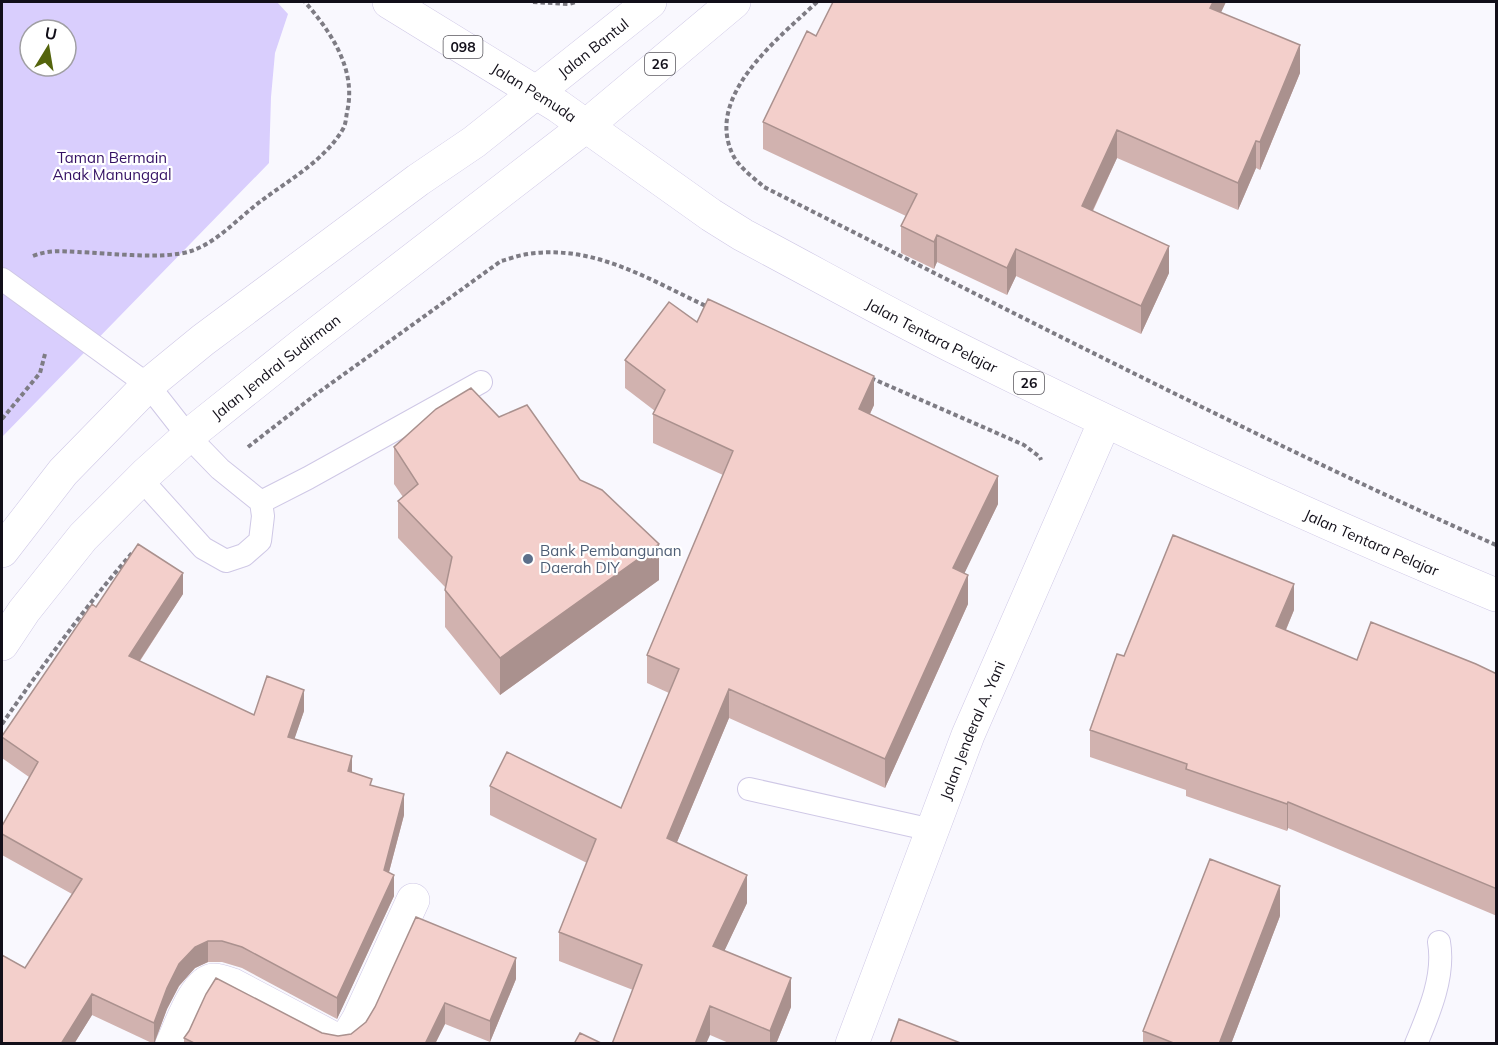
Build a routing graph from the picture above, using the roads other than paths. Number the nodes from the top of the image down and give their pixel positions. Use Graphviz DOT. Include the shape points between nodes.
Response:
graph roads {
  1 [pos="389,2"];
  2 [pos="650,2"];
  3 [pos="734,2"];
  4 [pos="536,92"];
  5 [pos="586,126"];
  6 [pos="8,284"];
  7 [pos="481,382"];
  8 [pos="148,386"];
  9 [pos="1105,421"];
  10 [pos="188,436"];
  11 [pos="141,479"];
  12 [pos="261,502"];
  13 [pos="2,550"];
  14 [pos="1497,595"];
  15 [pos="2,644"];
  16 [pos="749,789"];
  17 [pos="932,830"];
  18 [pos="413,900"];
  19 [pos="1439,942"];
  20 [pos="172,1044"];
  21 [pos="852,1044"];
  22 [pos="1416,1044"];
  1 -- 4 [label="main road, Jalan Pemuda / 098"];
  2 -- 4 [label="main road, Jalan Bantul"];
  3 -- 5 [label="main road, 26"];
  4 -- 5 [label="main road, Jalan Pemuda / 26"];
  4 -- 8 [label="main road" via="474,142 203,340"];
  5 -- 9 [label="main road, Jalan Tentara Pelajar / 26" via="743,235 950,345"];
  5 -- 10 [label="main road, Jalan Jendral Sudirman"];
  6 -- 8 [label="lane"];
  7 -- 12 [label="lane"];
  8 -- 10 [label="lane"];
  8 -- 13 [label="main road" via="63,472"];
  9 -- 14 [label="main road, Jalan Tentara Pelajar / 26" via="1331,525"];
  9 -- 17 [label="main road, Jalan Jenderal A. Yani" via="968,735"];
  10 -- 11 [label="main road, Jalan Jendral Sudirman"];
  10 -- 12 [label="lane" via="220,469"];
  11 -- 12 [label="lane" via="203,548 226,561 244,555 260,541"];
  11 -- 15 [label="main road, Jalan Jendral Sudirman" via="83,537"];
  16 -- 17 [label="lane"];
  17 -- 21 [label="main road, Jalan Jenderal A. Yani"];
  18 -- 20 [label="main road" via="358,1020 341,1039 216,980 198,989"];
  19 -- 22 [label="lane" via="1441,956 1432,1006"];
}
